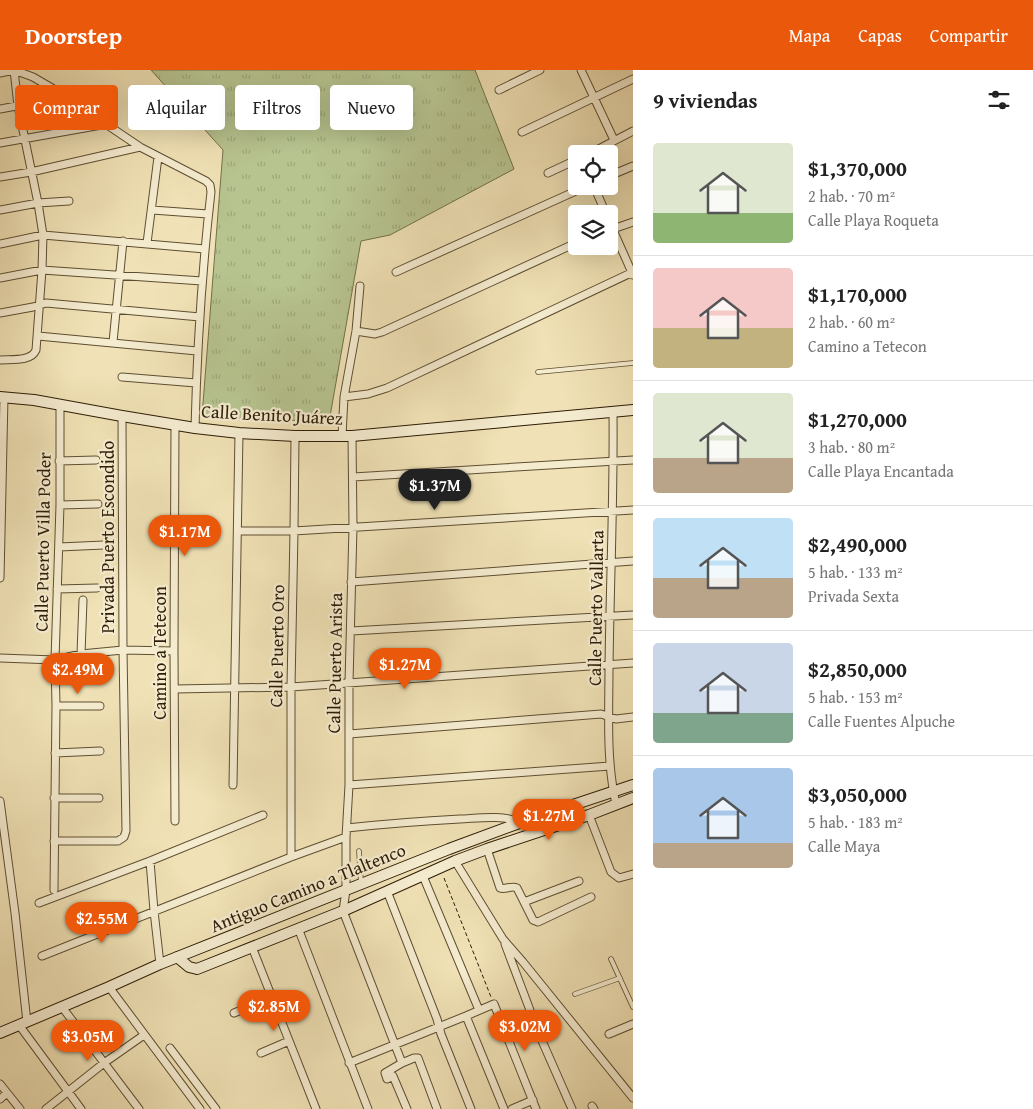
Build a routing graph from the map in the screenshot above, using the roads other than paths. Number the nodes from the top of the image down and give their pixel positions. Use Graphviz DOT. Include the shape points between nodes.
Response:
graph roads {
  1 [pos="14,70"];
  2 [pos="540,70"];
  3 [pos="581,70"];
  4 [pos="0,73"];
  5 [pos="633,80"];
  6 [pos="16,85"];
  7 [pos="47,85"];
  8 [pos="499,90"];
  9 [pos="594,98"];
  10 [pos="15,106"];
  11 [pos="0,109"];
  12 [pos="22,130"];
  13 [pos="72,130"];
  14 [pos="116,130"];
  15 [pos="633,131"];
  16 [pos="522,132"];
  17 [pos="24,138"];
  18 [pos="614,140"];
  19 [pos="0,143"];
  20 [pos="605,145"];
  21 [pos="140,148"];
  22 [pos="158,157"];
  23 [pos="568,164"];
  24 [pos="633,166"];
  25 [pos="31,172"];
  26 [pos="618,172"];
  27 [pos="548,173"];
  28 [pos="0,177"];
  29 [pos="568,195"];
  30 [pos="69,201"];
  31 [pos="38,203"];
  32 [pos="0,210"];
  33 [pos="152,210"];
  34 [pos="208,214"];
  35 [pos="633,222"];
  36 [pos="618,227"];
  37 [pos="43,235"];
  38 [pos="123,241"];
  39 [pos="147,243"];
  40 [pos="0,244"];
  41 [pos="618,244"];
  42 [pos="568,247"];
  43 [pos="205,249"];
  44 [pos="42,270"];
  45 [pos="396,272"];
  46 [pos="633,273"];
  47 [pos="119,275"];
  48 [pos="0,278"];
  49 [pos="202,281"];
  50 [pos="360,286"];
  51 [pos="39,305"];
  52 [pos="116,308"];
  53 [pos="0,313"];
  54 [pos="200,317"];
  55 [pos="356,332"];
  56 [pos="38,336"];
  57 [pos="113,342"];
  58 [pos="197,351"];
  59 [pos="0,360"];
  60 [pos="633,363"];
  61 [pos="538,372"];
  62 [pos="122,377"];
  63 [pos="196,383"];
  64 [pos="344,396"];
  65 [pos="2,397"];
  66 [pos="60,404"];
  67 [pos="633,410"];
  68 [pos="612,411"];
  69 [pos="122,416"];
  70 [pos="175,424"];
  71 [pos="195,428"];
  72 [pos="238,433"];
  73 [pos="295,436"];
  74 [pos="347,436"];
  75 [pos="96,460"];
  76 [pos="633,460"];
  77 [pos="59,461"];
  78 [pos="614,461"];
  79 [pos="353,478"];
  80 [pos="60,504"];
  81 [pos="98,504"];
  82 [pos="633,510"];
  83 [pos="612,512"];
  84 [pos="352,527"];
  85 [pos="238,531"];
  86 [pos="294,531"];
  87 [pos="104,545"];
  88 [pos="58,546"];
  89 [pos="633,561"];
  90 [pos="611,563"];
  91 [pos="0,578"];
  92 [pos="351,582"];
  93 [pos="97,588"];
  94 [pos="57,589"];
  95 [pos="83,600"];
  96 [pos="633,615"];
  97 [pos="610,616"];
  98 [pos="351,632"];
  99 [pos="123,650"];
  100 [pos="174,652"];
  101 [pos="81,654"];
  102 [pos="0,658"];
  103 [pos="55,660"];
  104 [pos="633,663"];
  105 [pos="609,664"];
  106 [pos="349,683"];
  107 [pos="291,687"];
  108 [pos="235,688"];
  109 [pos="175,689"];
  110 [pos="56,706"];
  111 [pos="100,706"];
  112 [pos="609,716"];
  113 [pos="633,717"];
  114 [pos="349,734"];
  115 [pos="100,751"];
  116 [pos="56,753"];
  117 [pos="610,766"];
  118 [pos="234,785"];
  119 [pos="348,785"];
  120 [pos="633,786"];
  121 [pos="613,792"];
  122 [pos="54,798"];
  123 [pos="99,798"];
  124 [pos="633,798"];
  125 [pos="0,801"];
  126 [pos="616,804"];
  127 [pos="263,815"];
  128 [pos="589,815"];
  129 [pos="175,821"];
  130 [pos="522,822"];
  131 [pos="347,828"];
  132 [pos="346,837"];
  133 [pos="54,842"];
  134 [pos="486,849"];
  135 [pos="359,851"];
  136 [pos="290,857"];
  137 [pos="150,861"];
  138 [pos="455,861"];
  139 [pos="633,874"];
  140 [pos="423,876"];
  141 [pos="579,881"];
  142 [pos="362,885"];
  143 [pos="54,890"];
  144 [pos="346,890"];
  145 [pos="387,891"];
  146 [pos="591,897"];
  147 [pos="524,902"];
  148 [pos="39,903"];
  149 [pos="154,911"];
  150 [pos="343,911"];
  151 [pos="298,928"];
  152 [pos="503,939"];
  153 [pos="252,947"];
  154 [pos="42,956"];
  155 [pos="176,958"];
  156 [pos="611,959"];
  157 [pos="160,964"];
  158 [pos="620,978"];
  159 [pos="109,987"];
  160 [pos="575,994"];
  161 [pos="271,998"];
  162 [pos="62,1007"];
  163 [pos="633,1007"];
  164 [pos="479,1010"];
  165 [pos="234,1013"];
  166 [pos="466,1016"];
  167 [pos="23,1024"];
  168 [pos="633,1024"];
  169 [pos="439,1026"];
  170 [pos="0,1033"];
  171 [pos="609,1034"];
  172 [pos="144,1035"];
  173 [pos="289,1041"];
  174 [pos="394,1044"];
  175 [pos="170,1048"];
  176 [pos="261,1053"];
  177 [pos="402,1062"];
  178 [pos="104,1063"];
  179 [pos="349,1063"];
  180 [pos="0,1084"];
  181 [pos="68,1092"];
  182 [pos="7,1093"];
  183 [pos="0,1098"];
  184 [pos="633,1098"];
  185 [pos="533,1100"];
  186 [pos="20,1109"];
  187 [pos="46,1109"];
  188 [pos="81,1109"];
  189 [pos="140,1109"];
  190 [pos="200,1109"];
  191 [pos="216,1109"];
  192 [pos="316,1109"];
  193 [pos="368,1109"];
  194 [pos="407,1109"];
  195 [pos="437,1109"];
  196 [pos="471,1109"];
  197 [pos="504,1109"];
  198 [pos="512,1109"];
  199 [pos="536,1109"];
  200 [pos="572,1109"];
  1 -- 4 [label="street"];
  1 -- 6 [label="street"];
  1 -- 7 [label="street"];
  2 -- 8 [label="street"];
  3 -- 9 [label="street"];
  5 -- 9 [label="street"];
  9 -- 16 [label="street"];
  9 -- 18 [label="street"];
  10 -- 11 [label="street"];
  12 -- 17 [label="street"];
  13 -- 17 [label="street"];
  14 -- 21 [label="street"];
  15 -- 18 [label="street"];
  17 -- 19 [label="street"];
  17 -- 25 [label="street"];
  18 -- 20 [label="street"];
  21 -- 22 [label="street"];
  21 -- 25 [label="street"];
  22 -- 33 [label="street"];
  22 -- 34 [label="street" via="210,185"];
  23 -- 27 [label="street"];
  24 -- 26 [label="street"];
  25 -- 28 [label="street"];
  25 -- 31 [label="street"];
  29 -- 45 [label="street"];
  30 -- 31 [label="street"];
  31 -- 32 [label="street"];
  31 -- 37 [label="street"];
  33 -- 34 [label="street"];
  33 -- 39 [label="street"];
  34 -- 43 [label="street"];
  35 -- 36 [label="street"];
  37 -- 38 [label="street"];
  37 -- 40 [label="street"];
  37 -- 44 [label="street"];
  38 -- 39 [label="street"];
  38 -- 47 [label="street"];
  39 -- 43 [label="street"];
  41 -- 46 [label="street"];
  42 -- 55 [label="street" via="382,332"];
  43 -- 49 [label="street"];
  44 -- 47 [label="street"];
  44 -- 48 [label="street"];
  44 -- 51 [label="street"];
  46 -- 64 [label="street" via="387,388"];
  47 -- 49 [label="street"];
  47 -- 52 [label="street"];
  49 -- 54 [label="street"];
  50 -- 55 [label="street, Calle Puerto Arista"];
  51 -- 52 [label="street" via="46,302"];
  51 -- 53 [label="street"];
  51 -- 56 [label="street"];
  52 -- 54 [label="street"];
  52 -- 57 [label="street"];
  54 -- 58 [label="street"];
  55 -- 64 [label="street, Calle Puerto Arista"];
  56 -- 57 [label="street"];
  56 -- 59 [label="street" via="34,356"];
  57 -- 58 [label="street"];
  58 -- 63 [label="street"];
  60 -- 61 [label="lane"];
  62 -- 63 [label="street"];
  63 -- 71 [label="street"];
  64 -- 74 [label="street, Calle Puerto Arista"];
  65 -- 66 [label="street, Calle Benito Juárez"];
  65 -- 91 [label="street"];
  66 -- 69 [label="street, Calle Benito Juárez"];
  66 -- 77 [label="street, Calle Puerto Villa Poder"];
  67 -- 68 [label="street, Calle Benito Juárez"];
  68 -- 74 [label="street, Calle Benito Juárez"];
  68 -- 78 [label="street, Calle Puerto Vallarta"];
  69 -- 70 [label="street, Calle Benito Juárez"];
  69 -- 99 [label="street, Privada Puerto Escondido"];
  70 -- 71 [label="street, Calle Benito Juárez"];
  70 -- 100 [label="street, Camino a Tetecon"];
  71 -- 72 [label="street, Calle Benito Juárez"];
  72 -- 73 [label="street, Calle Benito Juárez"];
  72 -- 85 [label="street"];
  73 -- 74 [label="street, Calle Benito Juárez"];
  73 -- 86 [label="street, Calle Puerto Oro"];
  74 -- 79 [label="street, Calle Puerto Arista"];
  75 -- 77 [label="street"];
  76 -- 78 [label="street"];
  77 -- 80 [label="street, Calle Puerto Villa Poder"];
  78 -- 79 [label="street"];
  78 -- 83 [label="street, Calle Puerto Vallarta"];
  79 -- 84 [label="street, Calle Puerto Arista"];
  80 -- 81 [label="street"];
  80 -- 88 [label="street, Calle Puerto Villa Poder"];
  82 -- 83 [label="street"];
  83 -- 84 [label="street"];
  83 -- 90 [label="street, Calle Puerto Vallarta"];
  84 -- 86 [label="street"];
  84 -- 92 [label="street, Calle Puerto Arista"];
  85 -- 86 [label="street"];
  85 -- 108 [label="street"];
  86 -- 107 [label="street, Calle Puerto Oro"];
  87 -- 88 [label="street"];
  88 -- 94 [label="street, Calle Puerto Villa Poder"];
  89 -- 90 [label="street"];
  90 -- 92 [label="street"];
  90 -- 97 [label="street, Calle Puerto Vallarta"];
  92 -- 98 [label="street, Calle Puerto Arista"];
  93 -- 94 [label="street"];
  94 -- 103 [label="street, Calle Puerto Villa Poder"];
  95 -- 101 [label="street"];
  96 -- 97 [label="street"];
  97 -- 98 [label="street"];
  97 -- 105 [label="street, Calle Puerto Vallarta"];
  98 -- 106 [label="street, Calle Puerto Arista"];
  99 -- 100 [label="street"];
  99 -- 101 [label="street"];
  99 -- 133 [label="street, Privada Puerto Escondido" via="124,837 118,841"];
  100 -- 109 [label="street, Camino a Tetecon"];
  101 -- 103 [label="street"];
  102 -- 103 [label="street"];
  103 -- 110 [label="street, Calle Puerto Villa Poder"];
  104 -- 105 [label="street"];
  105 -- 106 [label="street"];
  105 -- 112 [label="street, Calle Puerto Vallarta"];
  106 -- 107 [label="street"];
  106 -- 114 [label="street, Calle Puerto Arista"];
  107 -- 108 [label="street"];
  107 -- 136 [label="street, Calle Puerto Oro"];
  108 -- 109 [label="street"];
  108 -- 118 [label="street"];
  109 -- 129 [label="street, Camino a Tetecon"];
  110 -- 111 [label="street"];
  110 -- 116 [label="street, Calle Puerto Villa Poder"];
  112 -- 113 [label="street" via="616,719"];
  112 -- 114 [label="street" via="601,714"];
  112 -- 117 [label="street, Calle Puerto Vallarta"];
  114 -- 119 [label="street, Calle Puerto Arista"];
  115 -- 116 [label="street"];
  116 -- 122 [label="street, Calle Puerto Villa Poder"];
  117 -- 119 [label="street"];
  117 -- 121 [label="street, Calle Puerto Vallarta"];
  119 -- 131 [label="street, Calle Puerto Arista"];
  120 -- 121 [label="street, Antiguo Camino a Tlaltenco"];
  121 -- 126 [label="street, Calle Puerto Vallarta"];
  121 -- 130 [label="street, Antiguo Camino a Tlaltenco"];
  122 -- 123 [label="street"];
  122 -- 133 [label="street, Calle Puerto Villa Poder"];
  124 -- 126 [label="street"];
  125 -- 167 [label="street" via="15,913"];
  126 -- 128 [label="street"];
  127 -- 137 [label="street"];
  128 -- 134 [label="street"];
  128 -- 139 [label="street" via="611,872 619,878"];
  130 -- 131 [label="street" via="500,817"];
  130 -- 142 [label="street, Antiguo Camino a Tlaltenco"];
  131 -- 132 [label="street, Calle Puerto Arista"];
  132 -- 136 [label="street"];
  132 -- 144 [label="street, Calle Puerto Arista"];
  133 -- 143 [label="street, Calle Puerto Villa Poder"];
  134 -- 138 [label="street"];
  134 -- 147 [label="street" via="500,888 517,888"];
  135 -- 142 [label="lane"];
  136 -- 149 [label="street"];
  137 -- 148 [label="street"];
  137 -- 149 [label="street"];
  138 -- 140 [label="street"];
  138 -- 152 [label="street"];
  140 -- 145 [label="street"];
  140 -- 164 [label="street"];
  141 -- 147 [label="street"];
  142 -- 144 [label="street, Antiguo Camino a Tlaltenco"];
  144 -- 150 [label="street, Calle Puerto Arista"];
  144 -- 155 [label="street, Antiguo Camino a Tlaltenco"];
  145 -- 150 [label="street"];
  145 -- 169 [label="street"];
  146 -- 147 [label="street" via="538,922 533,920"];
  149 -- 154 [label="street"];
  149 -- 157 [label="street"];
  150 -- 151 [label="street"];
  150 -- 174 [label="street"];
  151 -- 153 [label="street"];
  151 -- 179 [label="street"];
  152 -- 184 [label="street"];
  152 -- 200 [label="street"];
  153 -- 155 [label="street" via="197,968 189,967"];
  153 -- 161 [label="street"];
  155 -- 157 [label="street, Antiguo Camino a Tlaltenco"];
  156 -- 158 [label="lane"];
  157 -- 159 [label="street, Antiguo Camino a Tlaltenco"];
  158 -- 160 [label="lane"];
  158 -- 163 [label="lane"];
  159 -- 162 [label="street, Antiguo Camino a Tlaltenco"];
  159 -- 172 [label="street"];
  161 -- 165 [label="street"];
  161 -- 173 [label="street"];
  162 -- 167 [label="street, Antiguo Camino a Tlaltenco"];
  162 -- 178 [label="street"];
  164 -- 166 [label="street"];
  164 -- 185 [label="street" via="494,1004"];
  166 -- 169 [label="street"];
  166 -- 197 [label="street"];
  167 -- 170 [label="street, Antiguo Camino a Tlaltenco"];
  167 -- 181 [label="street"];
  168 -- 171 [label="street"];
  169 -- 174 [label="street"];
  169 -- 196 [label="street"];
  172 -- 178 [label="street"];
  172 -- 190 [label="street"];
  173 -- 176 [label="street"];
  173 -- 192 [label="street"];
  174 -- 177 [label="street"];
  174 -- 179 [label="street"];
  175 -- 191 [label="street"];
  177 -- 194 [label="street" via="385,1073 387,1079 393,1076"];
  177 -- 195 [label="street" via="418,1058"];
  178 -- 181 [label="street"];
  178 -- 189 [label="street"];
  179 -- 193 [label="street"];
  180 -- 182 [label="street"];
  181 -- 187 [label="street"];
  181 -- 188 [label="street"];
  182 -- 183 [label="street"];
  182 -- 186 [label="street"];
  185 -- 198 [label="street"];
  185 -- 199 [label="street"];
}
